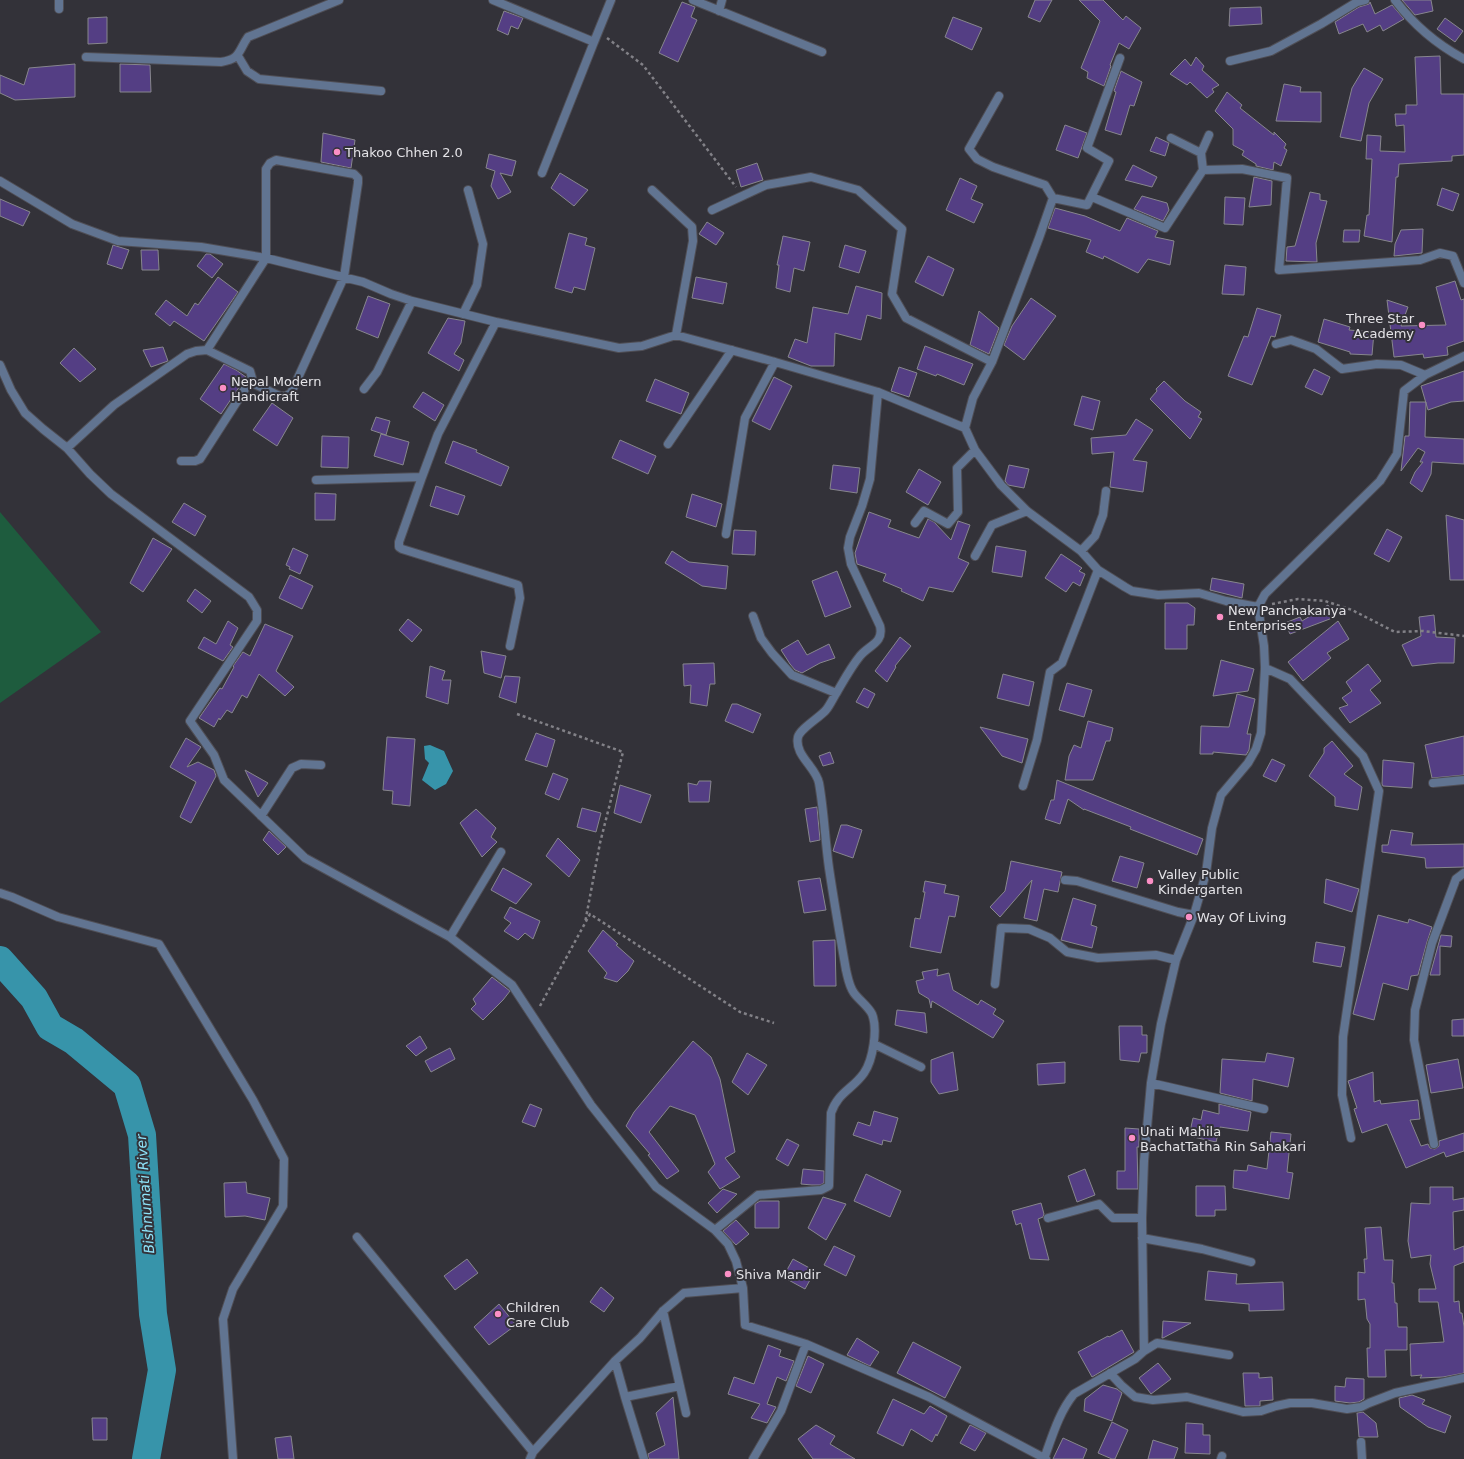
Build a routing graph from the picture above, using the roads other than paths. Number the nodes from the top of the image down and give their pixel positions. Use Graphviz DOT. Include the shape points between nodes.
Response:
graph roads {
  1 [pos="59,0"];
  2 [pos="339,0"];
  3 [pos="493,0"];
  4 [pos="611,0"];
  5 [pos="693,0"];
  6 [pos="722,0"];
  7 [pos="1365,0"];
  8 [pos="1396,0"];
  9 [pos="59,9"];
  10 [pos="719,11"];
  11 [pos="594,42"];
  12 [pos="822,52"];
  13 [pos="238,56"];
  14 [pos="86,57"];
  15 [pos="1120,58"];
  16 [pos="1464,59"];
  17 [pos="1230,61"];
  18 [pos="380,91"];
  19 [pos="999,96"];
  20 [pos="1209,135"];
  21 [pos="1171,138"];
  22 [pos="1201,153"];
  23 [pos="1203,170"];
  24 [pos="542,173"];
  25 [pos="0,181"];
  26 [pos="468,190"];
  27 [pos="652,190"];
  28 [pos="1092,197"];
  29 [pos="1052,198"];
  30 [pos="712,210"];
  31 [pos="266,258"];
  32 [pos="344,277"];
  33 [pos="1464,283"];
  34 [pos="412,301"];
  35 [pos="463,314"];
  36 [pos="496,322"];
  37 [pos="676,335"];
  38 [pos="1276,344"];
  39 [pos="207,350"];
  40 [pos="732,350"];
  41 [pos="1464,356"];
  42 [pos="775,362"];
  43 [pos="992,362"];
  44 [pos="0,365"];
  45 [pos="1425,375"];
  46 [pos="250,382"];
  47 [pos="364,389"];
  48 [pos="878,392"];
  49 [pos="964,428"];
  50 [pos="668,444"];
  51 [pos="67,448"];
  52 [pos="975,450"];
  53 [pos="181,461"];
  54 [pos="422,478"];
  55 [pos="316,480"];
  56 [pos="1106,491"];
  57 [pos="1027,510"];
  58 [pos="915,523"];
  59 [pos="726,534"];
  60 [pos="1081,551"];
  61 [pos="975,556"];
  62 [pos="1098,570"];
  63 [pos="1258,607"];
  64 [pos="753,616"];
  65 [pos="510,646"];
  66 [pos="1265,668"];
  67 [pos="836,693"];
  68 [pos="321,765"];
  69 [pos="1464,780"];
  70 [pos="1433,783"];
  71 [pos="1023,786"];
  72 [pos="261,816"];
  73 [pos="501,852"];
  74 [pos="1464,874"];
  75 [pos="1065,880"];
  76 [pos="0,893"];
  77 [pos="1194,915"];
  78 [pos="450,937"];
  79 [pos="1176,960"];
  80 [pos="995,984"];
  81 [pos="874,1044"];
  82 [pos="922,1067"];
  83 [pos="1151,1083"];
  84 [pos="1264,1109"];
  85 [pos="1351,1138"];
  86 [pos="1434,1144"];
  87 [pos="1048,1218"];
  88 [pos="1142,1218"];
  89 [pos="714,1230"];
  90 [pos="357,1236"];
  91 [pos="1142,1238"];
  92 [pos="1251,1262"];
  93 [pos="743,1288"];
  94 [pos="663,1311"];
  95 [pos="806,1344"];
  96 [pos="1144,1351"];
  97 [pos="1229,1355"];
  98 [pos="615,1361"];
  99 [pos="1110,1373"];
  100 [pos="1464,1378"];
  101 [pos="680,1386"];
  102 [pos="625,1397"];
  103 [pos="686,1413"];
  104 [pos="1361,1442"];
  105 [pos="531,1455"];
  106 [pos="233,1459"];
  107 [pos="644,1459"];
  108 [pos="753,1459"];
  109 [pos="1045,1459"];
  110 [pos="1362,1459"];
  1 -- 9 [label="street"];
  2 -- 13 [label="street" via="248,36"];
  3 -- 11 [label="street"];
  4 -- 11 [label="street"];
  5 -- 10 [label="street"];
  6 -- 10 [label="street"];
  7 -- 17 [label="street" via="1270,50"];
  8 -- 16 [label="street" via="1406,15 1450,52"];
  10 -- 12 [label="street"];
  11 -- 24 [label="street"];
  13 -- 14 [label="street" via="231,61 221,62"];
  13 -- 18 [label="street" via="247,71 259,79"];
  15 -- 28 [label="street" via="1087,148 1109,161"];
  19 -- 29 [label="street" via="969,148 977,159 993,167 1045,185"];
  20 -- 22 [label="street"];
  21 -- 22 [label="street"];
  22 -- 23 [label="street"];
  23 -- 28 [label="street" via="1165,228"];
  23 -- 33 [label="street" via="1242,169 1287,178 1279,270 1420,260 1440,253 1453,256"];
  25 -- 31 [label="street" via="72,224 118,241 201,247"];
  26 -- 35 [label="street" via="483,244 477,285"];
  27 -- 37 [label="street" via="692,227 693,241"];
  28 -- 29 [label="street" via="1087,205"];
  29 -- 43 [label="street"];
  30 -- 43 [label="street" via="766,185 811,176 858,190 902,229 892,294 906,318"];
  31 -- 32 [label="street"];
  31 -- 32 [label="street" via="266,169 270,163 276,160 354,174 358,178 358,183"];
  31 -- 39 [label="street"];
  32 -- 34 [label="street"];
  32 -- 46 [label="street" via="291,393 280,396"];
  34 -- 35 [label="street"];
  34 -- 47 [label="street" via="377,372"];
  35 -- 36 [label="street"];
  36 -- 37 [label="street" via="619,348 642,346"];
  36 -- 54 [label="street" via="438,434"];
  37 -- 40 [label="street"];
  38 -- 45 [label="street" via="1291,340 1316,349 1342,369 1377,364 1401,365"];
  39 -- 46 [label="street" via="250,371"];
  39 -- 51 [label="street" via="187,354 114,405"];
  40 -- 42 [label="street"];
  40 -- 50 [label="street"];
  41 -- 45 [label="street"];
  42 -- 48 [label="street"];
  42 -- 59 [label="street" via="745,418"];
  43 -- 49 [label="street" via="973,398"];
  44 -- 51 [label="street" via="24,413"];
  45 -- 63 [label="street" via="1404,391 1397,454 1380,481 1265,594"];
  46 -- 53 [label="street" via="200,459"];
  48 -- 49 [label="street"];
  48 -- 67 [label="street" via="870,479 848,548 851,564 881,632 873,646 866,649 856,662"];
  49 -- 52 [label="street"];
  51 -- 72 [label="street" via="111,494 249,597 257,610 257,621 190,721 214,755 224,780"];
  52 -- 57 [label="street" via="1001,485"];
  52 -- 58 [label="street" via="956,468 958,512 948,524 924,511"];
  54 -- 55 [label="street"];
  54 -- 65 [label="street" via="399,542 400,546 402,549 518,585 520,598"];
  56 -- 60 [label="street" via="1095,536"];
  57 -- 60 [label="street"];
  57 -- 61 [label="street" via="992,525"];
  60 -- 62 [label="street"];
  62 -- 63 [label="street" via="1132,591 1158,595 1199,594"];
  62 -- 71 [label="street" via="1062,663 1050,672 1037,740"];
  63 -- 66 [label="street"];
  64 -- 67 [label="street" via="761,638 792,675"];
  66 -- 77 [label="street" via="1261,733 1248,763 1221,795 1212,828 1206,873"];
  66 -- 85 [label="street" via="1290,678 1363,756 1379,791 1343,1037 1342,1094"];
  67 -- 81 [label="street" via="818,719 803,729 798,736 798,745 818,781 846,970 854,994 872,1013"];
  68 -- 72 [label="street" via="301,764 292,768"];
  69 -- 70 [label="street"];
  72 -- 78 [label="street" via="305,858"];
  73 -- 78 [label="street"];
  74 -- 86 [label="street" via="1456,879 1432,943 1415,1010 1414,1040"];
  75 -- 77 [label="street" via="1078,881"];
  76 -- 106 [label="street" via="58,917 159,944 253,1100 284,1159 283,1206 233,1289 223,1319"];
  77 -- 79 [label="street"];
  78 -- 89 [label="street" via="512,985 591,1105 656,1187"];
  79 -- 80 [label="street" via="1156,955 1098,958 1075,954 1067,952 1050,938 1029,929 1001,928"];
  79 -- 83 [label="street"];
  81 -- 82 [label="street"];
  81 -- 89 [label="street" via="863,1075 836,1101 831,1113 828,1186 821,1190 758,1195"];
  83 -- 84 [label="street"];
  83 -- 88 [label="street"];
  87 -- 88 [label="street" via="1099,1204 1113,1218"];
  88 -- 91 [label="street"];
  89 -- 93 [label="street" via="728,1244 736,1261"];
  90 -- 105 [label="street"];
  91 -- 92 [label="street" via="1202,1249"];
  91 -- 96 [label="street"];
  93 -- 94 [label="street" via="684,1293"];
  93 -- 95 [label="street" via="745,1325"];
  94 -- 98 [label="street" via="640,1338"];
  94 -- 101 [label="street"];
  95 -- 108 [label="street" via="781,1411"];
  95 -- 109 [label="street" via="929,1397"];
  96 -- 97 [label="street" via="1157,1344"];
  96 -- 99 [label="street"];
  98 -- 102 [label="street"];
  98 -- 105 [label="street"];
  99 -- 100 [label="street" via="1134,1397 1153,1400 1187,1397 1243,1412 1312,1403 1347,1409 1361,1407 1395,1393"];
  99 -- 109 [label="street" via="1074,1394 1069,1400 1051,1438"];
  101 -- 102 [label="street"];
  101 -- 103 [label="street"];
  102 -- 107 [label="street"];
  104 -- 110 [label="street"];
}
